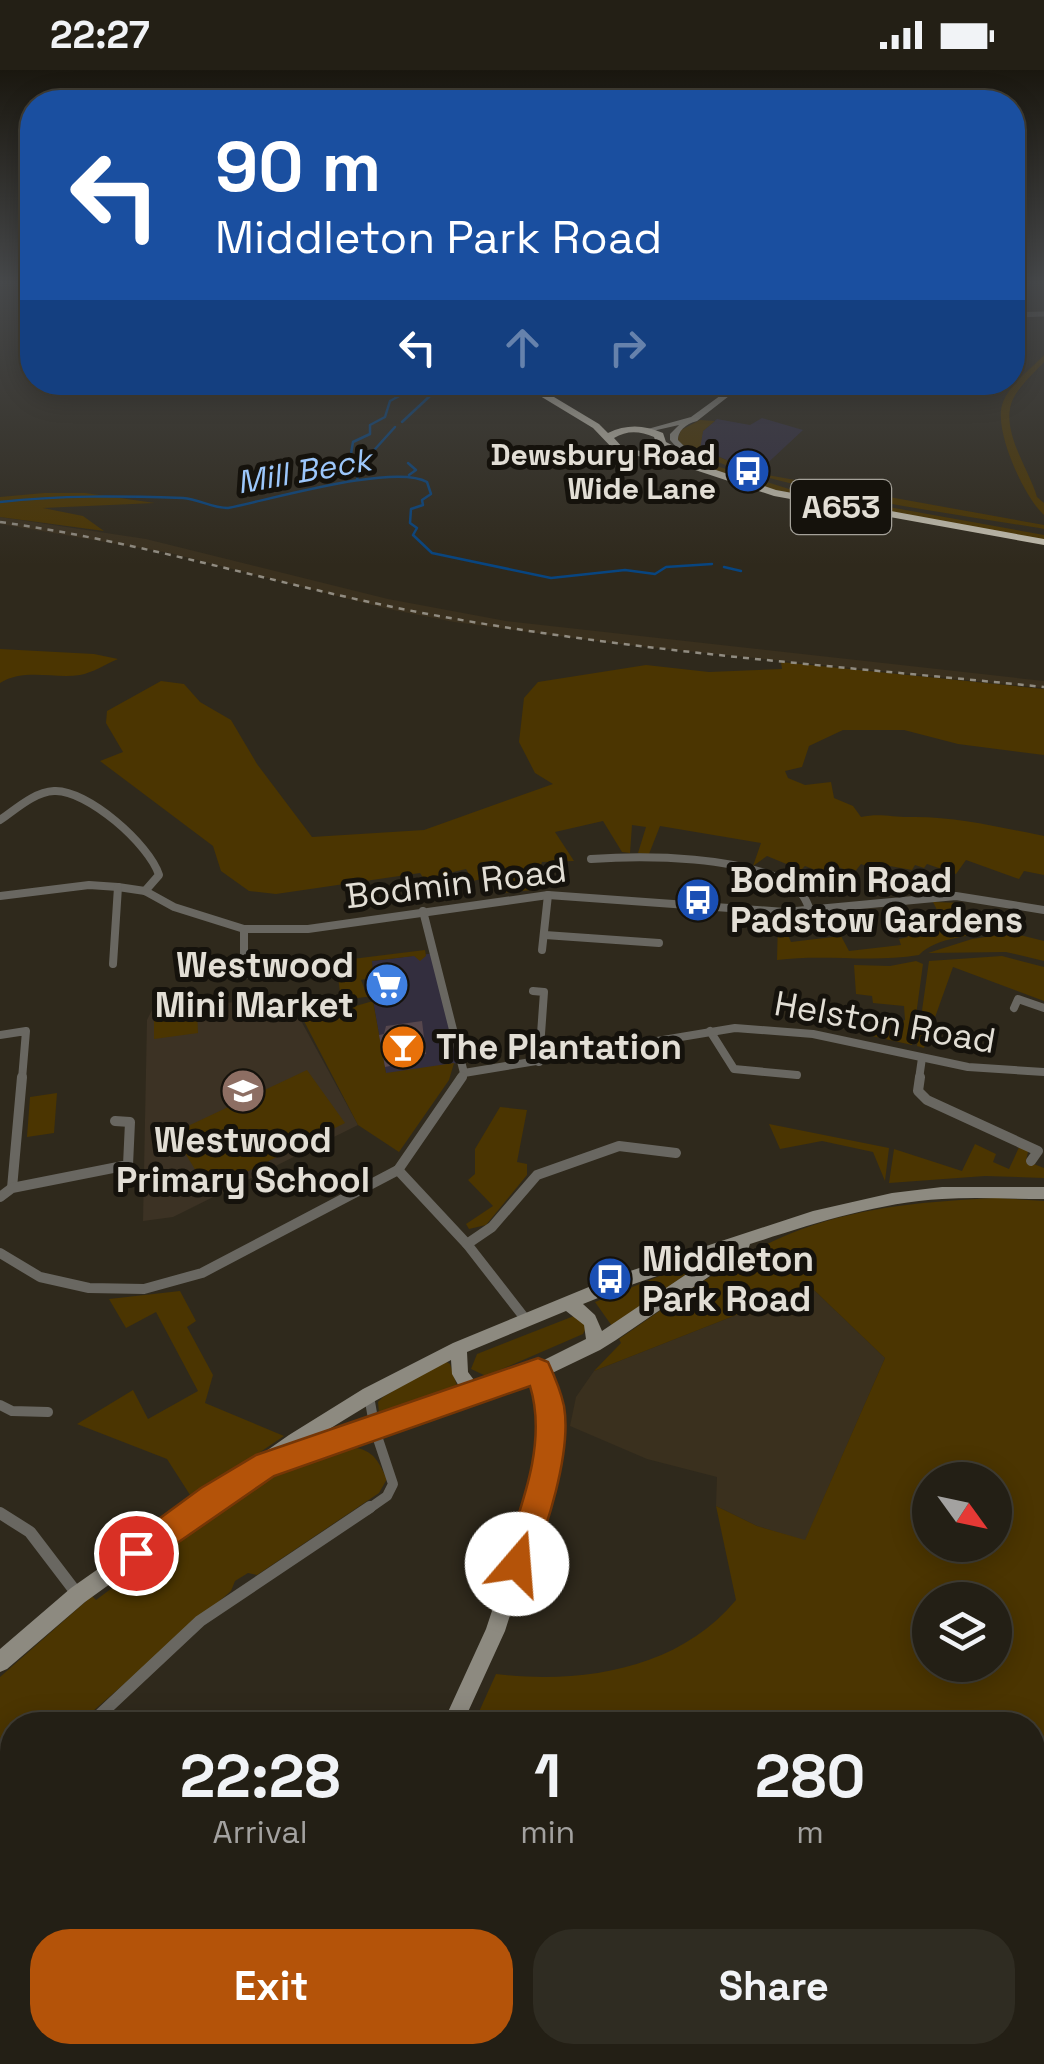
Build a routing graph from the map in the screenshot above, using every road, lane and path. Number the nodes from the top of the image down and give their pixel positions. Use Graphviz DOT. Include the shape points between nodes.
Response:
graph roads {
  1 [pos="542,395"];
  2 [pos="565,395"];
  3 [pos="725,395"];
  4 [pos="685,423"];
  5 [pos="674,427"];
  6 [pos="631,428"];
  7 [pos="648,430"];
  8 [pos="610,436"];
  9 [pos="662,443"];
  10 [pos="643,452"];
  11 [pos="689,456"];
  12 [pos="1044,532"];
  13 [pos="1044,542"];
  14 [pos="0,820"];
  15 [pos="591,858"];
  16 [pos="118,886"];
  17 [pos="145,892"];
  18 [pos="548,895"];
  19 [pos="0,896"];
  20 [pos="810,910"];
  21 [pos="1044,910"];
  22 [pos="422,911"];
  23 [pos="244,929"];
  24 [pos="545,935"];
  25 [pos="660,943"];
  26 [pos="542,950"];
  27 [pos="113,964"];
  28 [pos="274,972"];
  29 [pos="533,991"];
  30 [pos="1014,1008"];
  31 [pos="1044,1008"];
  32 [pos="710,1032"];
  33 [pos="0,1035"];
  34 [pos="922,1058"];
  35 [pos="540,1062"];
  36 [pos="1044,1072"];
  37 [pos="464,1073"];
  38 [pos="797,1075"];
  39 [pos="115,1121"];
  40 [pos="676,1152"];
  41 [pos="1032,1160"];
  42 [pos="398,1170"];
  43 [pos="12,1188"];
  44 [pos="1044,1193"];
  45 [pos="0,1197"];
  46 [pos="756,1236"];
  47 [pos="467,1244"];
  48 [pos="0,1254"];
  49 [pos="569,1305"];
  50 [pos="527,1320"];
  51 [pos="594,1345"];
  52 [pos="458,1348"];
  53 [pos="538,1371"];
  54 [pos="473,1393"];
  55 [pos="369,1395"];
  56 [pos="0,1405"];
  57 [pos="48,1412"];
  58 [pos="375,1430"];
  59 [pos="266,1465"];
  60 [pos="0,1513"];
  61 [pos="78,1595"];
  62 [pos="0,1662"];
  63 [pos="103,1712"];
  64 [pos="458,1712"];
  1 -- 8 [label="highway, A653"];
  2 -- 6 [label="highway"];
  3 -- 4 [label="street"];
  4 -- 5 [label="street"];
  4 -- 11 [label="street" via="674,440"];
  5 -- 7 [label="street"];
  5 -- 9 [label="street"];
  6 -- 7 [label="highway"];
  6 -- 8 [label="highway"];
  7 -- 9 [label="highway, A653"];
  8 -- 10 [label="highway, A653" via="616,448"];
  9 -- 10 [label="highway"];
  9 -- 11 [label="highway, A653"];
  10 -- 13 [label="highway, A653" via="774,493"];
  11 -- 12 [label="highway, A653" via="792,487"];
  14 -- 17 [label="street" via="46,792 69,793 157,858 159,874"];
  15 -- 20 [label="street" via="754,872 795,887"];
  16 -- 17 [label="street, Bodmin Road"];
  16 -- 19 [label="street, Bodmin Road"];
  16 -- 27 [label="street"];
  17 -- 23 [label="street, Bodmin Road"];
  18 -- 20 [label="street, Bodmin Road"];
  18 -- 22 [label="street, Bodmin Road"];
  18 -- 24 [label="street"];
  20 -- 21 [label="street, Bodmin Road" via="944,896"];
  22 -- 23 [label="street, Bodmin Road" via="308,930"];
  22 -- 37 [label="street"];
  23 -- 28 [label="street" via="244,975"];
  24 -- 25 [label="street"];
  24 -- 26 [label="street"];
  29 -- 35 [label="street" via="544,992"];
  30 -- 31 [label="street, Helston Road" via="1018,999"];
  32 -- 34 [label="street, Helston Road" via="813,1034"];
  32 -- 35 [label="street, Helston Road"];
  32 -- 38 [label="street" via="734,1069"];
  33 -- 43 [label="street" via="26,1031"];
  34 -- 36 [label="street, Helston Road"];
  34 -- 41 [label="street" via="918,1090 927,1100 1038,1151"];
  35 -- 37 [label="street, Helston Road"];
  37 -- 42 [label="street"];
  39 -- 43 [label="street" via="130,1122 128,1164"];
  40 -- 47 [label="street" via="619,1146 537,1175 492,1227"];
  42 -- 47 [label="street"];
  42 -- 48 [label="street" via="202,1273 144,1289 88,1288 40,1277"];
  43 -- 45 [label="street"];
  44 -- 46 [label="street" via="892,1199"];
  46 -- 49 [label="street"];
  46 -- 51 [label="street"];
  47 -- 50 [label="street"];
  49 -- 50 [label="street"];
  49 -- 51 [label="street" via="588,1315"];
  50 -- 52 [label="street"];
  51 -- 53 [label="street"];
  52 -- 54 [label="street" via="460,1374"];
  52 -- 55 [label="street"];
  53 -- 54 [label="street"];
  53 -- 64 [label="street" via="551,1431 539,1496 495,1631"];
  54 -- 58 [label="street"];
  55 -- 58 [label="street"];
  55 -- 59 [label="street"];
  56 -- 57 [label="street"];
  58 -- 59 [label="street"];
  58 -- 63 [label="street" via="394,1484 387,1496 200,1621"];
  59 -- 61 [label="street"];
  60 -- 61 [label="street" via="30,1532"];
  61 -- 62 [label="street"];
}
